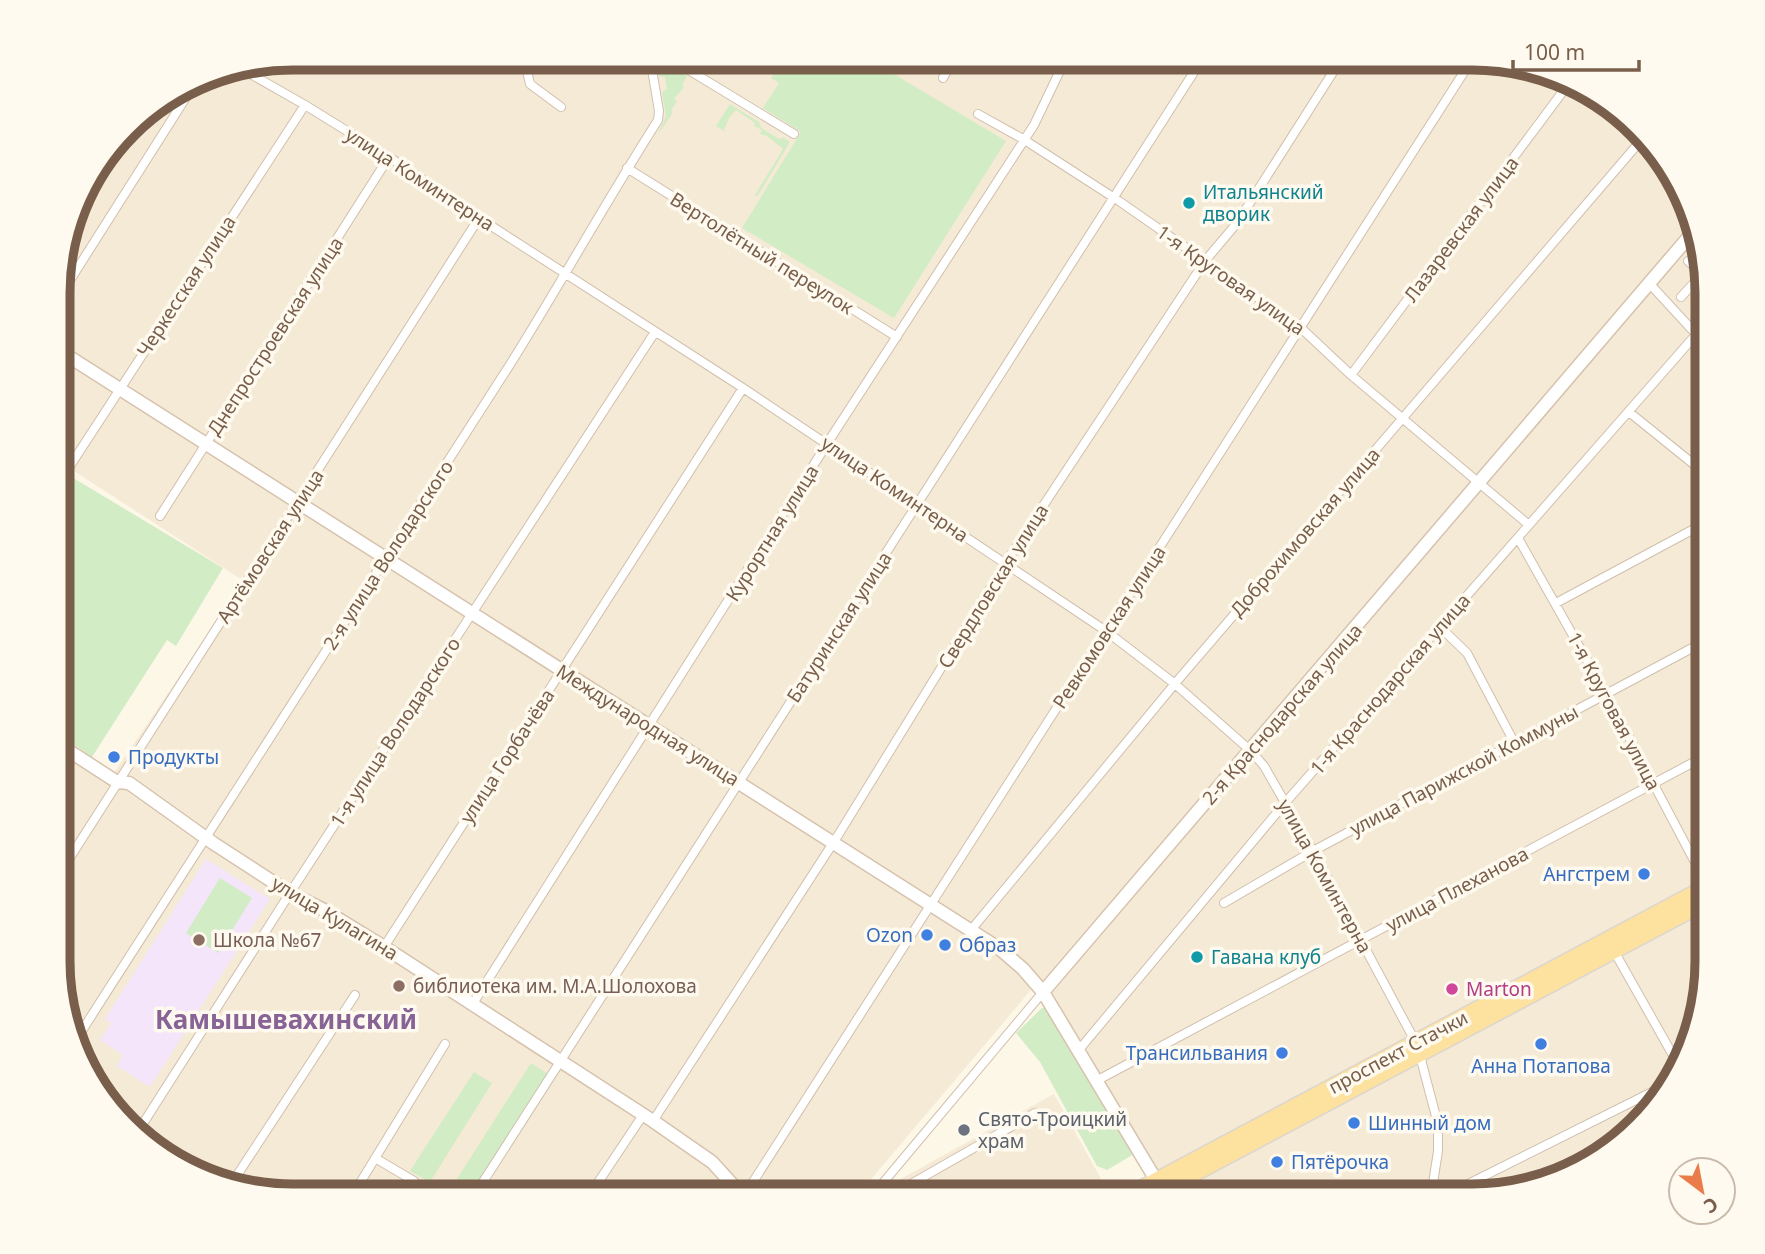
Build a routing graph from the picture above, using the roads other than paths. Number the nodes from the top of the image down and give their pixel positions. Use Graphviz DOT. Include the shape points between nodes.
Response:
graph roads {
  1 [pos="527,70"];
  2 [pos="652,70"];
  3 [pos="689,70"];
  4 [pos="947,70"];
  5 [pos="1060,70"];
  6 [pos="1195,70"];
  7 [pos="1334,70"];
  8 [pos="1465,70"];
  9 [pos="250,74"];
  10 [pos="943,78"];
  11 [pos="1564,90"];
  12 [pos="185,98"];
  13 [pos="305,105"];
  14 [pos="561,107"];
  15 [pos="978,114"];
  16 [pos="794,134"];
  17 [pos="1023,139"];
  18 [pos="1638,144"];
  19 [pos="389,156"];
  20 [pos="627,168"];
  21 [pos="1114,198"];
  22 [pos="479,218"];
  23 [pos="1688,238"];
  24 [pos="1205,261"];
  25 [pos="1688,261"];
  26 [pos="1693,266"];
  27 [pos="565,274"];
  28 [pos="71,279"];
  29 [pos="1649,283"];
  30 [pos="1695,284"];
  31 [pos="1681,297"];
  32 [pos="1301,328"];
  33 [pos="655,332"];
  34 [pos="1695,333"];
  35 [pos="1695,335"];
  36 [pos="897,337"];
  37 [pos="70,357"];
  38 [pos="1351,375"];
  39 [pos="743,387"];
  40 [pos="119,388"];
  41 [pos="1629,412"];
  42 [pos="1403,418"];
  43 [pos="206,443"];
  44 [pos="828,444"];
  45 [pos="1695,465"];
  46 [pos="70,466"];
  47 [pos="1479,483"];
  48 [pos="299,502"];
  49 [pos="919,505"];
  50 [pos="160,516"];
  51 [pos="1529,525"];
  52 [pos="1695,528"];
  53 [pos="1518,538"];
  54 [pos="387,558"];
  55 [pos="1006,563"];
  56 [pos="1556,603"];
  57 [pos="473,613"];
  58 [pos="1440,627"];
  59 [pos="1106,631"];
  60 [pos="1695,646"];
  61 [pos="562,671"];
  62 [pos="1175,684"];
  63 [pos="1606,694"];
  64 [pos="651,726"];
  65 [pos="1514,742"];
  66 [pos="70,751"];
  67 [pos="1251,751"];
  68 [pos="1695,761"];
  69 [pos="117,782"];
  70 [pos="738,782"];
  71 [pos="1653,783"];
  72 [pos="1285,803"];
  73 [pos="205,838"];
  74 [pos="833,842"];
  75 [pos="1313,851"];
  76 [pos="70,857"];
  77 [pos="1695,863"];
  78 [pos="290,893"];
  79 [pos="1695,893"];
  80 [pos="1224,903"];
  81 [pos="932,905"];
  82 [pos="1695,908"];
  83 [pos="971,930"];
  84 [pos="1361,941"];
  85 [pos="384,947"];
  86 [pos="1614,951"];
  87 [pos="1043,992"];
  88 [pos="355,995"];
  89 [pos="472,1005"];
  90 [pos="82,1031"];
  91 [pos="445,1044"];
  92 [pos="1418,1049"];
  93 [pos="1077,1051"];
  94 [pos="1673,1056"];
  95 [pos="559,1060"];
  96 [pos="1096,1082"];
  97 [pos="1652,1092"];
  98 [pos="1035,1113"];
  99 [pos="648,1118"];
  100 [pos="142,1125"];
  101 [pos="375,1158"];
  102 [pos="236,1176"];
  103 [pos="359,1184"];
  104 [pos="417,1184"];
  105 [pos="482,1184"];
  106 [pos="598,1184"];
  107 [pos="732,1184"];
  108 [pos="751,1184"];
  109 [pos="882,1184"];
  110 [pos="911,1184"];
  111 [pos="1155,1184"];
  112 [pos="1172,1184"];
  113 [pos="1434,1184"];
  114 [pos="1468,1184"];
  1 -- 14 [label="street" via="530,84"];
  2 -- 20 [label="street, 2-я улица Володарского" via="660,115"];
  3 -- 16 [label="street"];
  4 -- 10 [label="street"];
  5 -- 17 [label="street, Курортная улица"];
  6 -- 21 [label="street, Батуринская улица"];
  7 -- 24 [label="street, Свердловская улица" via="1237,223"];
  8 -- 32 [label="street, Ревкомовская улица"];
  9 -- 13 [label="street, улица Коминтерна"];
  11 -- 38 [label="street, Лазаревская улица"];
  12 -- 28 [label="street"];
  13 -- 19 [label="street, улица Коминтерна"];
  13 -- 40 [label="street, Черкесская улица"];
  15 -- 17 [label="street, 1-я Круговая улица"];
  17 -- 21 [label="street, 1-я Круговая улица"];
  17 -- 36 [label="street, Курортная улица"];
  18 -- 42 [label="street, Доброхимовская улица"];
  19 -- 22 [label="street, улица Коминтерна"];
  19 -- 43 [label="street, Днепростроевская улица"];
  20 -- 27 [label="street, 2-я улица Володарского"];
  20 -- 36 [label="street, Вертолётный переулок"];
  21 -- 24 [label="street, 1-я Круговая улица"];
  21 -- 49 [label="street, Батуринская улица"];
  22 -- 27 [label="street, улица Коминтерна"];
  22 -- 48 [label="street, Артёмовская улица"];
  23 -- 29 [label="street, 2-я Краснодарская улица"];
  24 -- 32 [label="street, 1-я Круговая улица"];
  24 -- 55 [label="street, Свердловская улица"];
  25 -- 26 [label="street"];
  27 -- 33 [label="street, улица Коминтерна"];
  27 -- 54 [label="street, 2-я улица Володарского"];
  29 -- 34 [label="street"];
  29 -- 47 [label="street, 2-я Краснодарская улица"];
  30 -- 31 [label="street"];
  32 -- 38 [label="street, 1-я Круговая улица"];
  32 -- 59 [label="street, Ревкомовская улица"];
  33 -- 39 [label="street, улица Коминтерна"];
  33 -- 57 [label="street, 1-я улица Володарского"];
  35 -- 41 [label="street, 1-я Краснодарская улица"];
  36 -- 44 [label="street, Курортная улица"];
  37 -- 40 [label="street, Международная улица"];
  38 -- 42 [label="street, 1-я Круговая улица"];
  39 -- 44 [label="street, улица Коминтерна"];
  39 -- 61 [label="street, улица Горбачёва"];
  40 -- 43 [label="street, Международная улица"];
  40 -- 46 [label="street, Черкесская улица"];
  41 -- 45 [label="street"];
  41 -- 51 [label="street, 1-я Краснодарская улица"];
  42 -- 47 [label="street, 1-я Круговая улица"];
  42 -- 62 [label="street, Доброхимовская улица"];
  43 -- 48 [label="street, Международная улица"];
  43 -- 50 [label="street, Днепростроевская улица"];
  44 -- 49 [label="street, улица Коминтерна"];
  44 -- 64 [label="street, Курортная улица"];
  47 -- 51 [label="street, 1-я Круговая улица"];
  47 -- 67 [label="street, 2-я Краснодарская улица"];
  48 -- 54 [label="street, Международная улица"];
  48 -- 69 [label="street, Артёмовская улица"];
  49 -- 55 [label="street, улица Коминтерна"];
  49 -- 70 [label="street, Батуринская улица"];
  51 -- 53 [label="street, 1-я Краснодарская улица"];
  52 -- 56 [label="street"];
  53 -- 56 [label="street, 1-я Круговая улица"];
  53 -- 58 [label="street, 1-я Краснодарская улица"];
  54 -- 57 [label="street, Международная улица"];
  54 -- 73 [label="street, 2-я улица Володарского"];
  55 -- 59 [label="street, улица Коминтерна"];
  55 -- 74 [label="street, Свердловская улица"];
  56 -- 63 [label="street, 1-я Круговая улица"];
  57 -- 61 [label="street, Международная улица"];
  57 -- 78 [label="street, 1-я улица Володарского"];
  58 -- 65 [label="street" via="1467,653"];
  58 -- 72 [label="street, 1-я Краснодарская улица"];
  59 -- 62 [label="street, улица Коминтерна"];
  59 -- 81 [label="street, Ревкомовская улица"];
  60 -- 63 [label="street, улица Парижской Коммуны"];
  61 -- 64 [label="street, Международная улица"];
  61 -- 85 [label="street, улица Горбачёва"];
  62 -- 67 [label="street, улица Коминтерна"];
  62 -- 83 [label="street, Доброхимовская улица"];
  63 -- 65 [label="street, улица Парижской Коммуны"];
  63 -- 71 [label="street, 1-я Круговая улица"];
  64 -- 70 [label="street, Международная улица"];
  64 -- 89 [label="street, Курортная улица"];
  65 -- 75 [label="street, улица Парижской Коммуны"];
  66 -- 69 [label="street, улица Кулагина"];
  67 -- 72 [label="street, улица Коминтерна"];
  67 -- 87 [label="street, 2-я Краснодарская улица"];
  68 -- 71 [label="street, улица Плеханова"];
  69 -- 73 [label="street, улица Кулагина" via="129,783"];
  69 -- 76 [label="street, Артёмовская улица"];
  70 -- 74 [label="street, Международная улица"];
  70 -- 95 [label="street, Батуринская улица"];
  71 -- 77 [label="street, 1-я Круговая улица"];
  71 -- 84 [label="street, улица Плеханова"];
  72 -- 75 [label="street, улица Коминтерна"];
  72 -- 93 [label="street, 1-я Краснодарская улица"];
  73 -- 78 [label="street, улица Кулагина"];
  73 -- 90 [label="street, 2-я улица Володарского"];
  74 -- 81 [label="street, Международная улица"];
  74 -- 99 [label="street, Свердловская улица"];
  75 -- 80 [label="street, улица Парижской Коммуны"];
  75 -- 84 [label="street, улица Коминтерна"];
  78 -- 85 [label="street, улица Кулагина"];
  78 -- 100 [label="street, 1-я улица Володарского"];
  79 -- 92 [label="main road, проспект Стачки"];
  81 -- 83 [label="street, Международная улица"];
  81 -- 108 [label="street, Ревкомовская улица"];
  82 -- 86 [label="main road, проспект Стачки"];
  83 -- 87 [label="street, Международная улица" via="1000,949"];
  84 -- 92 [label="street, улица Коминтерна"];
  84 -- 96 [label="street, улица Плеханова"];
  85 -- 89 [label="street, улица Кулагина"];
  86 -- 92 [label="main road, проспект Стачки"];
  86 -- 94 [label="street"];
  87 -- 93 [label="street, Международная улица"];
  87 -- 109 [label="street, 2-я Краснодарская улица"];
  88 -- 102 [label="street"];
  89 -- 95 [label="street, улица Кулагина"];
  91 -- 101 [label="street"];
  92 -- 112 [label="main road, проспект Стачки"];
  92 -- 113 [label="street, улица Коминтерна" via="1438,1124"];
  93 -- 96 [label="street, Международная улица"];
  95 -- 99 [label="street, улица Кулагина"];
  95 -- 105 [label="street, Батуринская улица"];
  96 -- 111 [label="street, Международная улица"];
  97 -- 114 [label="street"];
  98 -- 110 [label="street"];
  99 -- 106 [label="street, Свердловская улица"];
  99 -- 107 [label="street, улица Кулагина" via="712,1162"];
  101 -- 103 [label="street"];
  101 -- 104 [label="street"];
}
